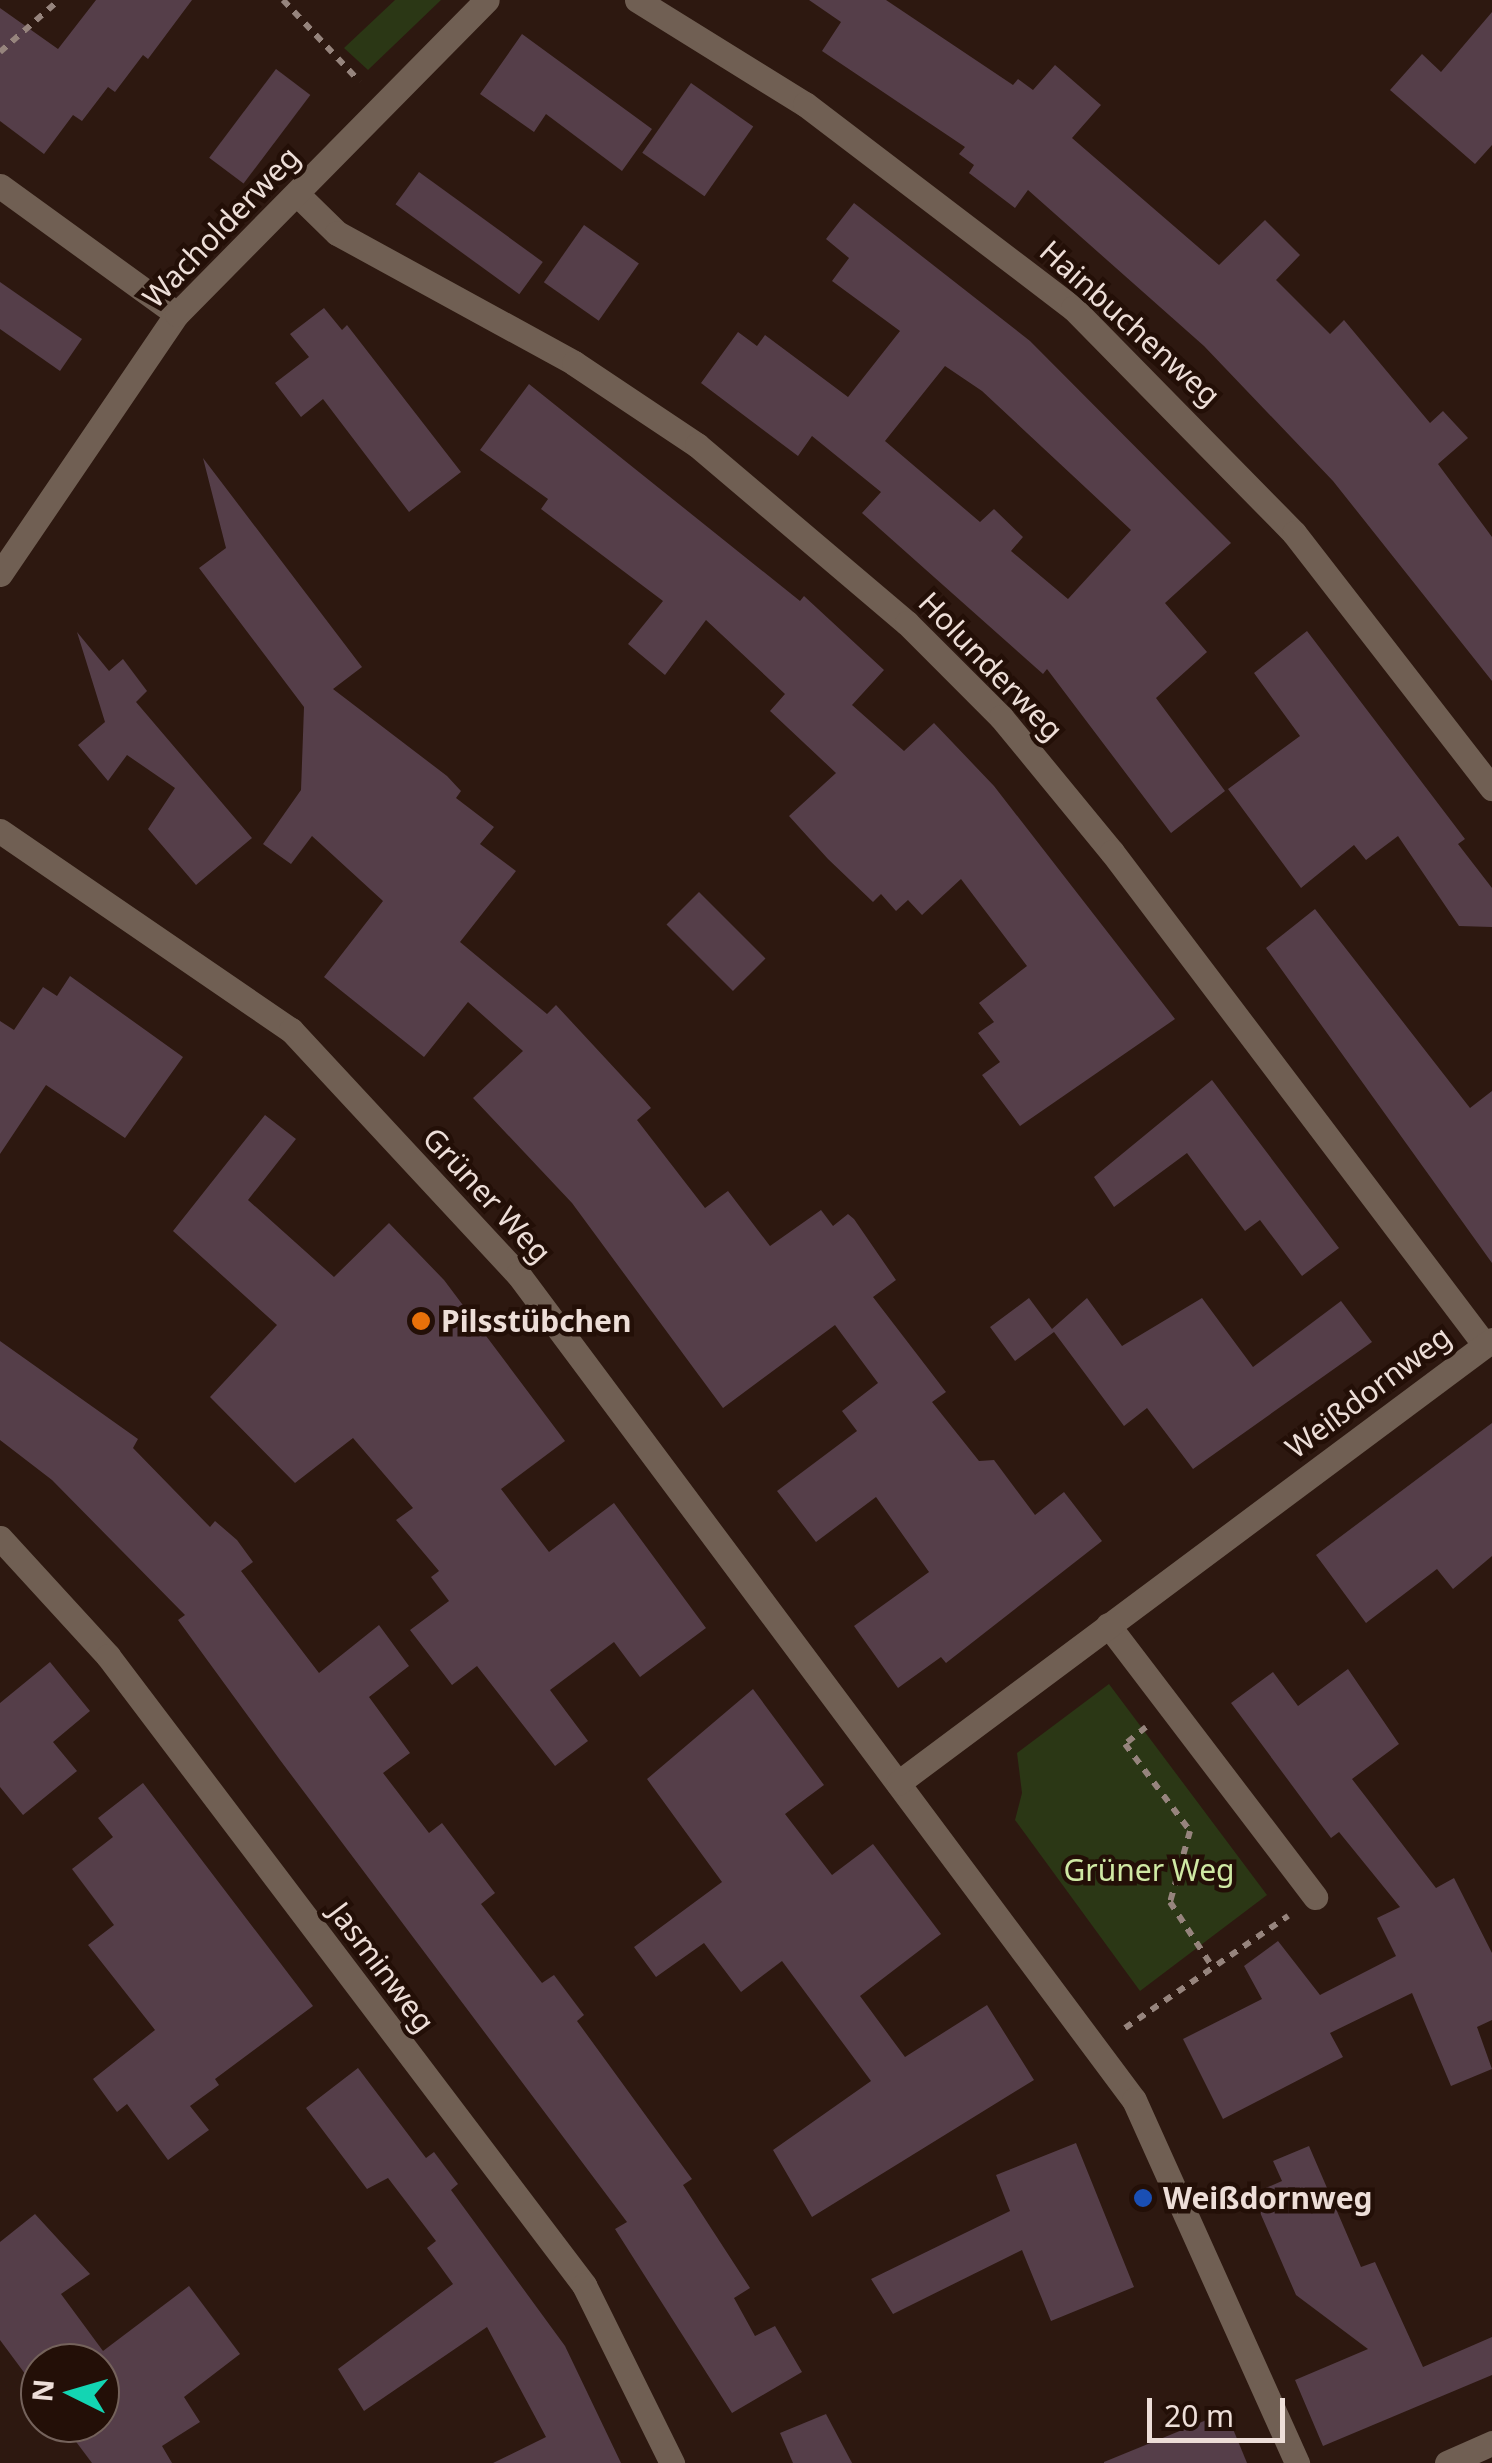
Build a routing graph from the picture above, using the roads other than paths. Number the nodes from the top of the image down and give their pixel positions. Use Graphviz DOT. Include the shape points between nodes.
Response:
graph roads {
  1 [pos="487,0"];
  2 [pos="636,0"];
  3 [pos="0,186"];
  4 [pos="298,195"];
  5 [pos="177,314"];
  6 [pos="0,574"];
  7 [pos="1492,788"];
  8 [pos="0,831"];
  9 [pos="1489,1343"];
  10 [pos="0,1538"];
  11 [pos="1108,1625"];
  12 [pos="898,1783"];
  13 [pos="1316,1897"];
  14 [pos="1492,2443"];
  15 [pos="672,2463"];
  16 [pos="1297,2463"];
  17 [pos="1447,2463"];
  1 -- 4 [label="street, Wacholderweg"];
  2 -- 7 [label="street, Hainbuchenweg" via="805,104 1072,308 1294,533"];
  3 -- 5 [label="street"];
  4 -- 5 [label="street, Wacholderweg"];
  4 -- 9 [label="street, Holunderweg" via="337,233 574,363 697,445 907,623 1001,717 1112,852"];
  5 -- 6 [label="street, Wacholderweg"];
  8 -- 12 [label="street, Grüner Weg" via="292,1030 360,1112 442,1188 518,1274"];
  9 -- 11 [label="street, Weißdornweg"];
  10 -- 15 [label="street, Jasminweg" via="108,1656 584,2285"];
  11 -- 12 [label="street, Weißdornweg"];
  11 -- 13 [label="street"];
  12 -- 16 [label="street, Grüner Weg" via="1134,2100"];
  14 -- 17 [label="street"];
}
